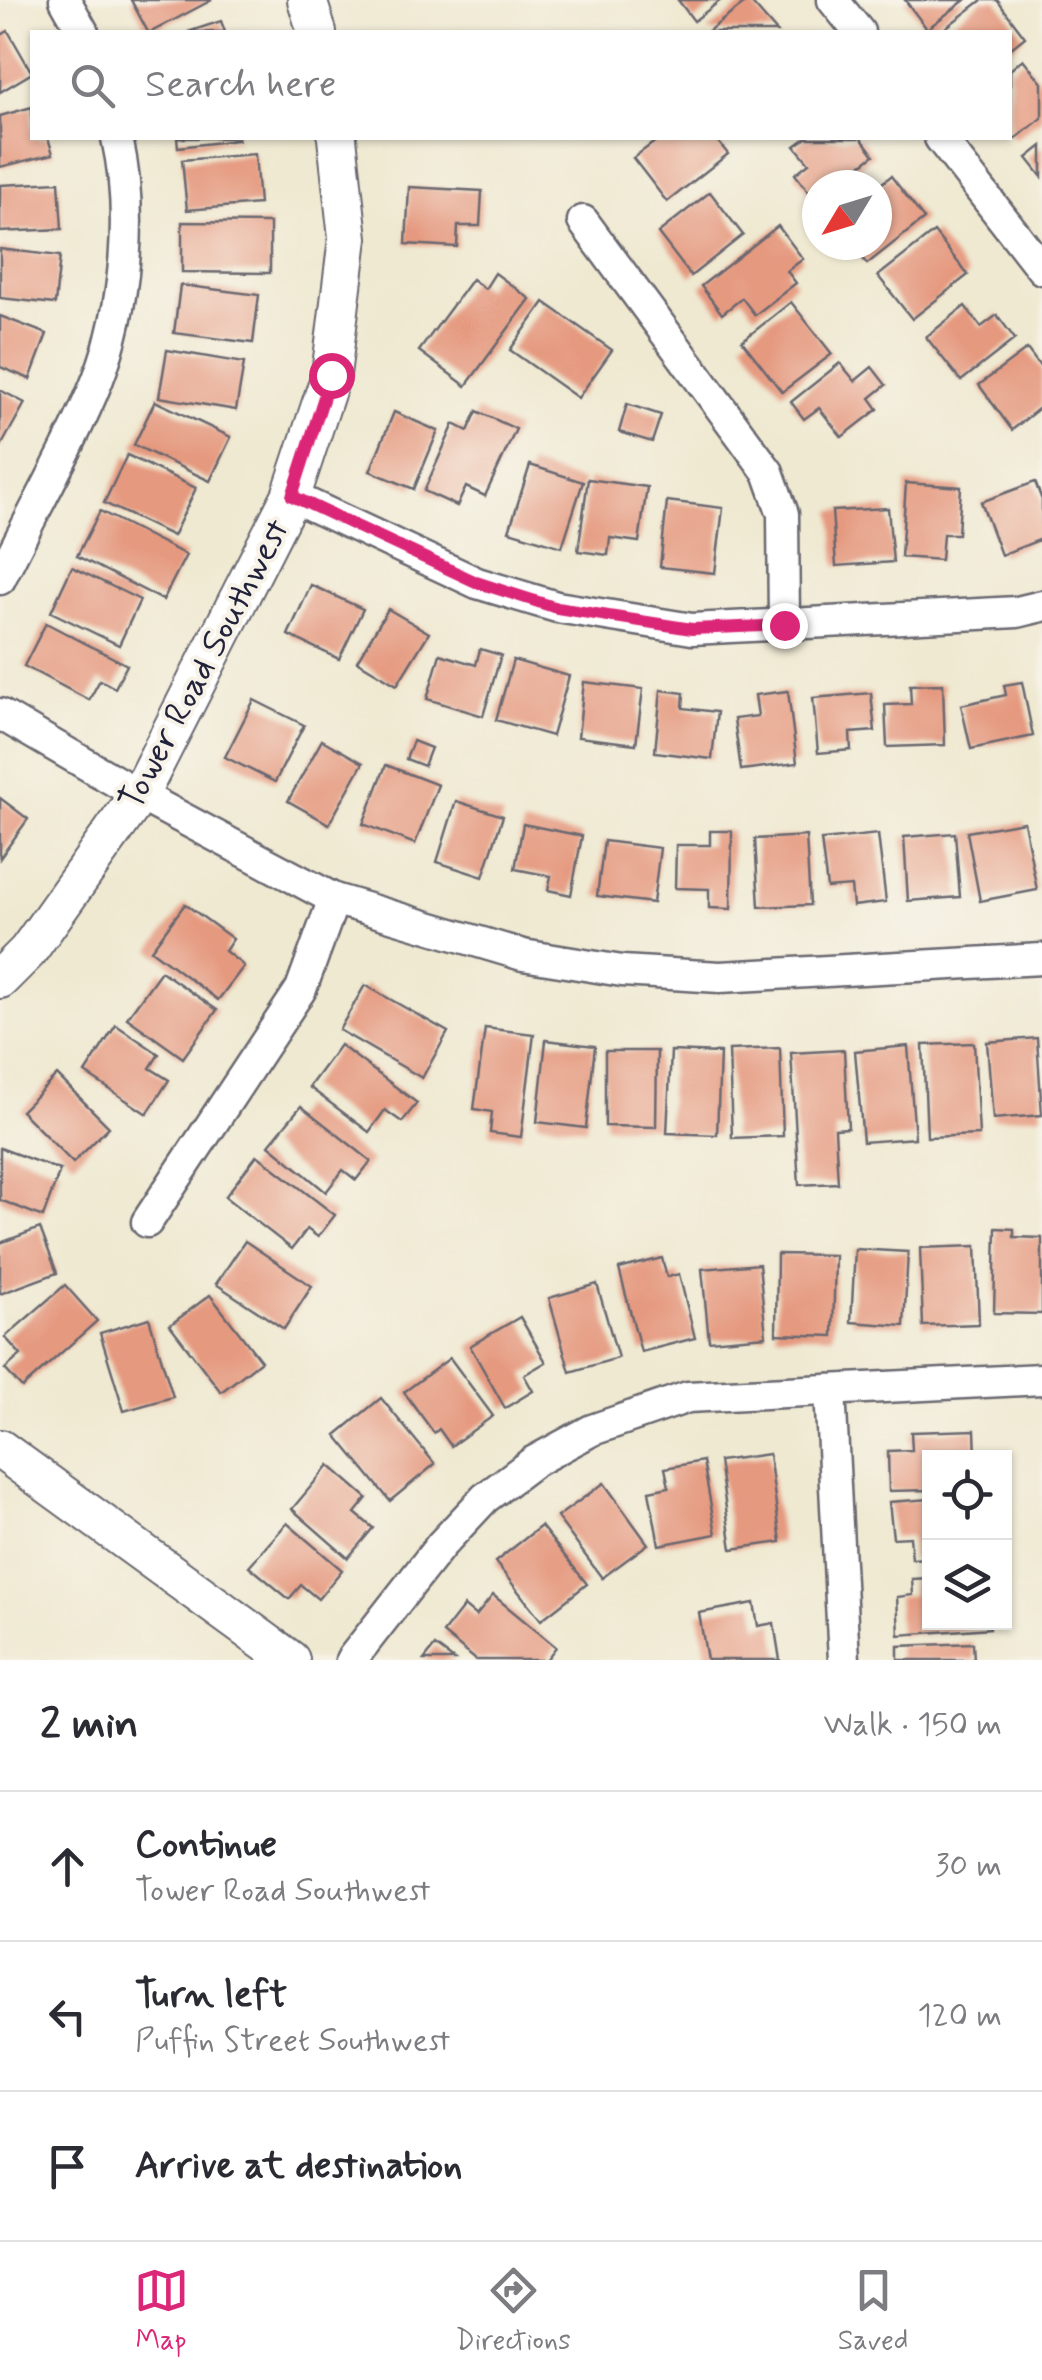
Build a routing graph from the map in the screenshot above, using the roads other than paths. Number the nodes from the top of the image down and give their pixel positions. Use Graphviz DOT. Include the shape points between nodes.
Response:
graph roads {
  1 [pos="65,0"];
  2 [pos="307,0"];
  3 [pos="833,0"];
  4 [pos="82,30"];
  5 [pos="315,30"];
  6 [pos="856,30"];
  7 [pos="118,140"];
  8 [pos="337,140"];
  9 [pos="942,140"];
  10 [pos="582,221"];
  11 [pos="1042,269"];
  12 [pos="292,496"];
  13 [pos="0,579"];
  14 [pos="1042,606"];
  15 [pos="784,625"];
  16 [pos="0,714"];
  17 [pos="138,795"];
  18 [pos="334,898"];
  19 [pos="1042,959"];
  20 [pos="0,979"];
  21 [pos="147,1222"];
  22 [pos="1042,1379"];
  23 [pos="830,1390"];
  24 [pos="0,1449"];
  25 [pos="290,1660"];
  26 [pos="350,1660"];
  27 [pos="844,1660"];
  1 -- 4 [label="street"];
  2 -- 5 [label="street"];
  3 -- 6 [label="street"];
  7 -- 13 [label="street" via="125,170 124,253 113,331 97,380"];
  8 -- 12 [label="street, Tower Road Southwest" via="348,238 331,375"];
  9 -- 11 [label="street"];
  10 -- 15 [label="street" via="768,472 783,514"];
  12 -- 15 [label="street" via="476,582 557,608 692,629"];
  12 -- 17 [label="street, Tower Road Southwest"];
  14 -- 15 [label="street"];
  16 -- 17 [label="street"];
  17 -- 18 [label="street"];
  17 -- 20 [label="street, Tower Road Southwest" via="28,951"];
  18 -- 19 [label="street" via="524,955 622,971 720,977"];
  18 -- 21 [label="street" via="300,989"];
  22 -- 23 [label="street"];
  23 -- 26 [label="street" via="688,1398 592,1430 533,1462 485,1498"];
  23 -- 27 [label="street"];
  24 -- 25 [label="street"];
}
